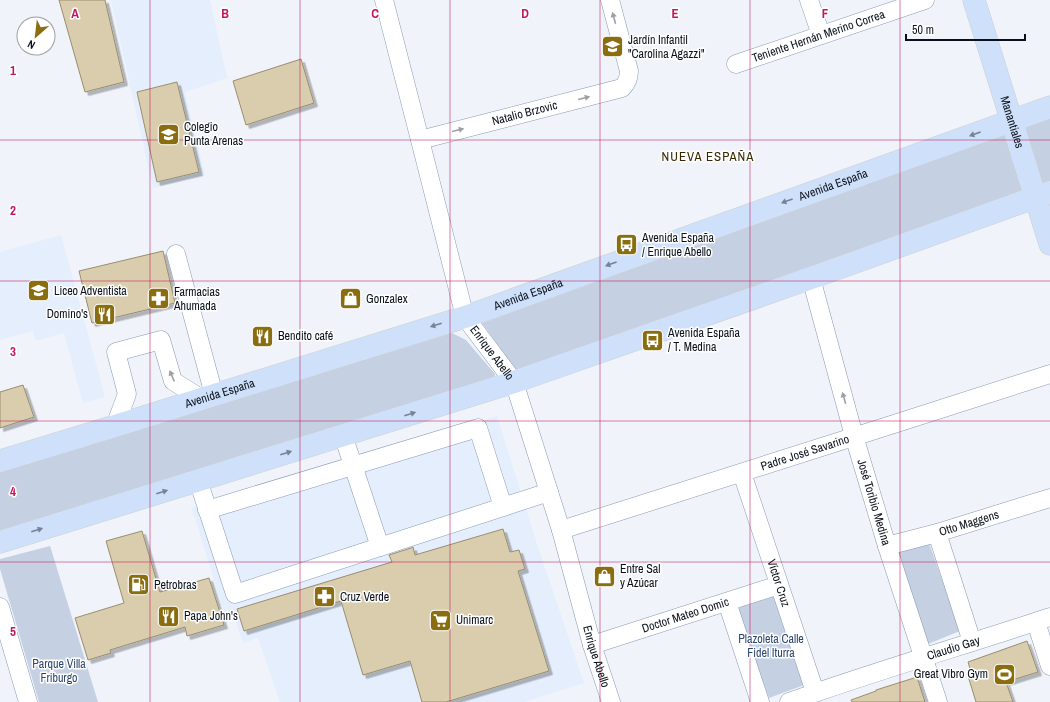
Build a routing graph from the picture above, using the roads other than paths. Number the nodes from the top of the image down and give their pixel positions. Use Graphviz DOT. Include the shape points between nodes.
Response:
graph roads {
  1 [pos="384,0"];
  2 [pos="610,0"];
  3 [pos="809,0"];
  4 [pos="925,0"];
  5 [pos="974,0"];
  6 [pos="821,35"];
  7 [pos="736,64"];
  8 [pos="1050,107"];
  9 [pos="1012,121"];
  10 [pos="420,140"];
  11 [pos="1043,194"];
  12 [pos="1050,244"];
  13 [pos="176,254"];
  14 [pos="811,278"];
  15 [pos="464,316"];
  16 [pos="1050,374"];
  17 [pos="514,382"];
  18 [pos="208,397"];
  19 [pos="115,426"];
  20 [pos="342,435"];
  21 [pos="854,436"];
  22 [pos="0,461"];
  23 [pos="353,466"];
  24 [pos="742,473"];
  25 [pos="198,480"];
  26 [pos="549,492"];
  27 [pos="1050,498"];
  28 [pos="503,507"];
  29 [pos="207,510"];
  30 [pos="561,530"];
  31 [pos="937,533"];
  32 [pos="0,542"];
  33 [pos="887,546"];
  34 [pos="380,547"];
  35 [pos="779,585"];
  36 [pos="727,602"];
  37 [pos="0,607"];
  38 [pos="1043,620"];
  39 [pos="972,642"];
  40 [pos="592,645"];
  41 [pos="923,657"];
  42 [pos="1050,666"];
  43 [pos="815,692"];
  44 [pos="28,702"];
  45 [pos="611,702"];
  46 [pos="760,702"];
  47 [pos="789,702"];
  48 [pos="938,702"];
  1 -- 10 [label="street, Enrique Abello"];
  10 -- 2 [label="street, Natalio Brzovic, one-way" via="622,88 627,83 629,71"];
  3 -- 6 [label="street"];
  4 -- 6 [label="street, Teniente Hernán Merino Correa"];
  5 -- 9 [label="main road, Manantiales"];
  6 -- 7 [label="street, Teniente Hernán Merino Correa"];
  8 -- 9 [label="main road, Avenida España"];
  9 -- 11 [label="main road, Manantiales"];
  9 -- 15 [label="main road, Avenida España, one-way"];
  10 -- 15 [label="street, Enrique Abello"];
  11 -- 12 [label="main road, Manantiales"];
  11 -- 14 [label="main road"];
  13 -- 18 [label="street"];
  14 -- 17 [label="main road"];
  21 -- 14 [label="street, José Toribio Medina, one-way"];
  15 -- 17 [label="street, Enrique Abello"];
  15 -- 18 [label="main road, Avenida España, one-way"];
  16 -- 21 [label="street, Padre José Savarino"];
  20 -- 17 [label="main road, one-way"];
  17 -- 26 [label="street, Enrique Abello"];
  18 -- 19 [label="main road, Avenida España"];
  18 -- 19 [label="street, one-way" via="173,381 160,340 116,352 127,394"];
  19 -- 22 [label="main road, Avenida España"];
  20 -- 23 [label="street"];
  25 -- 20 [label="main road, one-way"];
  21 -- 24 [label="street, Padre José Savarino"];
  21 -- 33 [label="street, José Toribio Medina"];
  23 -- 28 [label="street" via="478,428"];
  23 -- 29 [label="street"];
  23 -- 34 [label="street"];
  24 -- 30 [label="street, Padre José Savarino"];
  24 -- 35 [label="street, Víctor Cruz"];
  25 -- 29 [label="street"];
  32 -- 25 [label="main road, one-way"];
  26 -- 28 [label="street"];
  26 -- 30 [label="street, Enrique Abello"];
  27 -- 31 [label="street, Otto Maggens"];
  28 -- 34 [label="street"];
  29 -- 34 [label="street" via="235,594"];
  30 -- 40 [label="street, Enrique Abello"];
  31 -- 33 [label="street, Otto Maggens"];
  31 -- 39 [label="street"];
  33 -- 41 [label="street, José Toribio Medina"];
  35 -- 36 [label="street, Doctor Mateo Domic"];
  35 -- 43 [label="street, Víctor Cruz"];
  36 -- 40 [label="street, Doctor Mateo Domic"];
  36 -- 46 [label="street"];
  37 -- 44 [label="street"];
  38 -- 39 [label="street, Claudio Gay"];
  38 -- 42 [label="street"];
  39 -- 41 [label="street, Claudio Gay"];
  40 -- 45 [label="street, Enrique Abello"];
  41 -- 43 [label="street, Claudio Gay"];
  41 -- 48 [label="street, José Toribio Medina"];
  43 -- 47 [label="street, Claudio Gay"];
}
